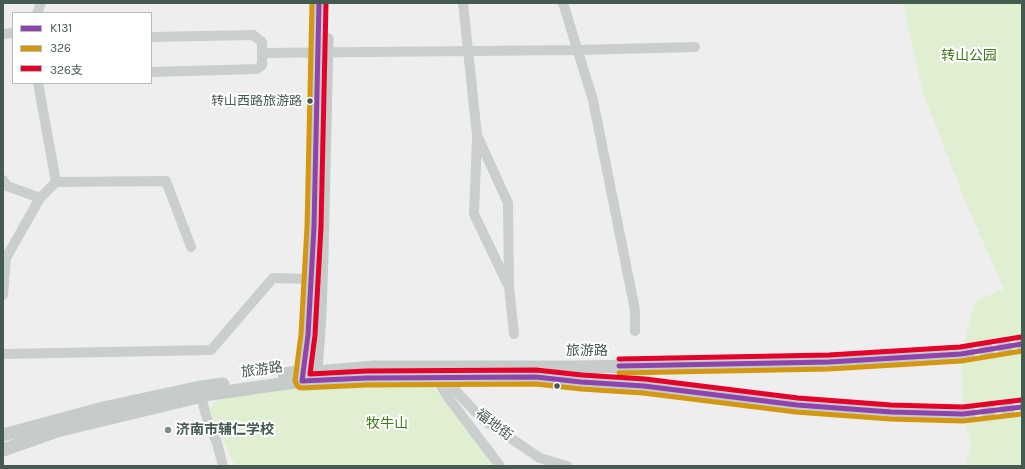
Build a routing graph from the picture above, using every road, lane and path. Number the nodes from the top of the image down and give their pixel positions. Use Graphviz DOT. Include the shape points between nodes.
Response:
graph roads {
  1 [pos="318,3"];
  2 [pos="327,3"];
  3 [pos="463,3"];
  4 [pos="563,3"];
  5 [pos="152,37"];
  6 [pos="695,47"];
  7 [pos="578,50"];
  8 [pos="468,52"];
  9 [pos="262,53"];
  10 [pos="322,53"];
  11 [pos="152,72"];
  12 [pos="38,84"];
  13 [pos="477,135"];
  14 [pos="3,180"];
  15 [pos="56,182"];
  16 [pos="40,198"];
  17 [pos="191,247"];
  18 [pos="310,279"];
  19 [pos="509,286"];
  20 [pos="3,295"];
  21 [pos="635,331"];
  22 [pos="514,334"];
  23 [pos="3,354"];
  24 [pos="961,354"];
  25 [pos="437,374"];
  26 [pos="310,376"];
  27 [pos="201,397"];
  28 [pos="963,414"];
  29 [pos="3,435"];
  30 [pos="3,450"];
  31 [pos="223,466"];
  32 [pos="500,466"];
  33 [pos="567,466"];
  1 -- 10 [label="main road"];
  2 -- 10 [label="main road"];
  3 -- 8 [label="street"];
  4 -- 7 [label="street"];
  5 -- 9 [label="street" via="252,35 262,42"];
  6 -- 7 [label="street"];
  7 -- 8 [label="street"];
  7 -- 21 [label="street" via="595,108 635,310"];
  8 -- 10 [label="street"];
  8 -- 13 [label="street"];
  9 -- 10 [label="street"];
  9 -- 11 [label="street" via="262,65 257,69"];
  10 -- 18 [label="main road"];
  10 -- 26 [label="main road" via="320,307"];
  12 -- 15 [label="street"];
  13 -- 19 [label="street" via="508,203"];
  13 -- 19 [label="street" via="474,214"];
  14 -- 16 [label="street" via="7,186"];
  15 -- 16 [label="street"];
  15 -- 17 [label="street" via="166,181"];
  16 -- 20 [label="street" via="6,258"];
  18 -- 23 [label="street" via="273,278 211,350"];
  18 -- 26 [label="main road"];
  19 -- 22 [label="street"];
  24 -- 25 [label="main road, 旅游路" via="828,362 576,367"];
  25 -- 26 [label="main road, 旅游路" via="374,367"];
  25 -- 28 [label="main road, 旅游路" via="536,377 644,386 797,405"];
  25 -- 32 [label="street" via="447,396"];
  25 -- 33 [label="street, 福地街" via="482,419 540,458"];
  26 -- 27 [label="main road, 旅游路"];
  26 -- 29 [label="main road, 旅游路" via="200,387 103,408"];
  27 -- 30 [label="main road, 旅游路" via="57,431"];
  27 -- 31 [label="street"];
}
